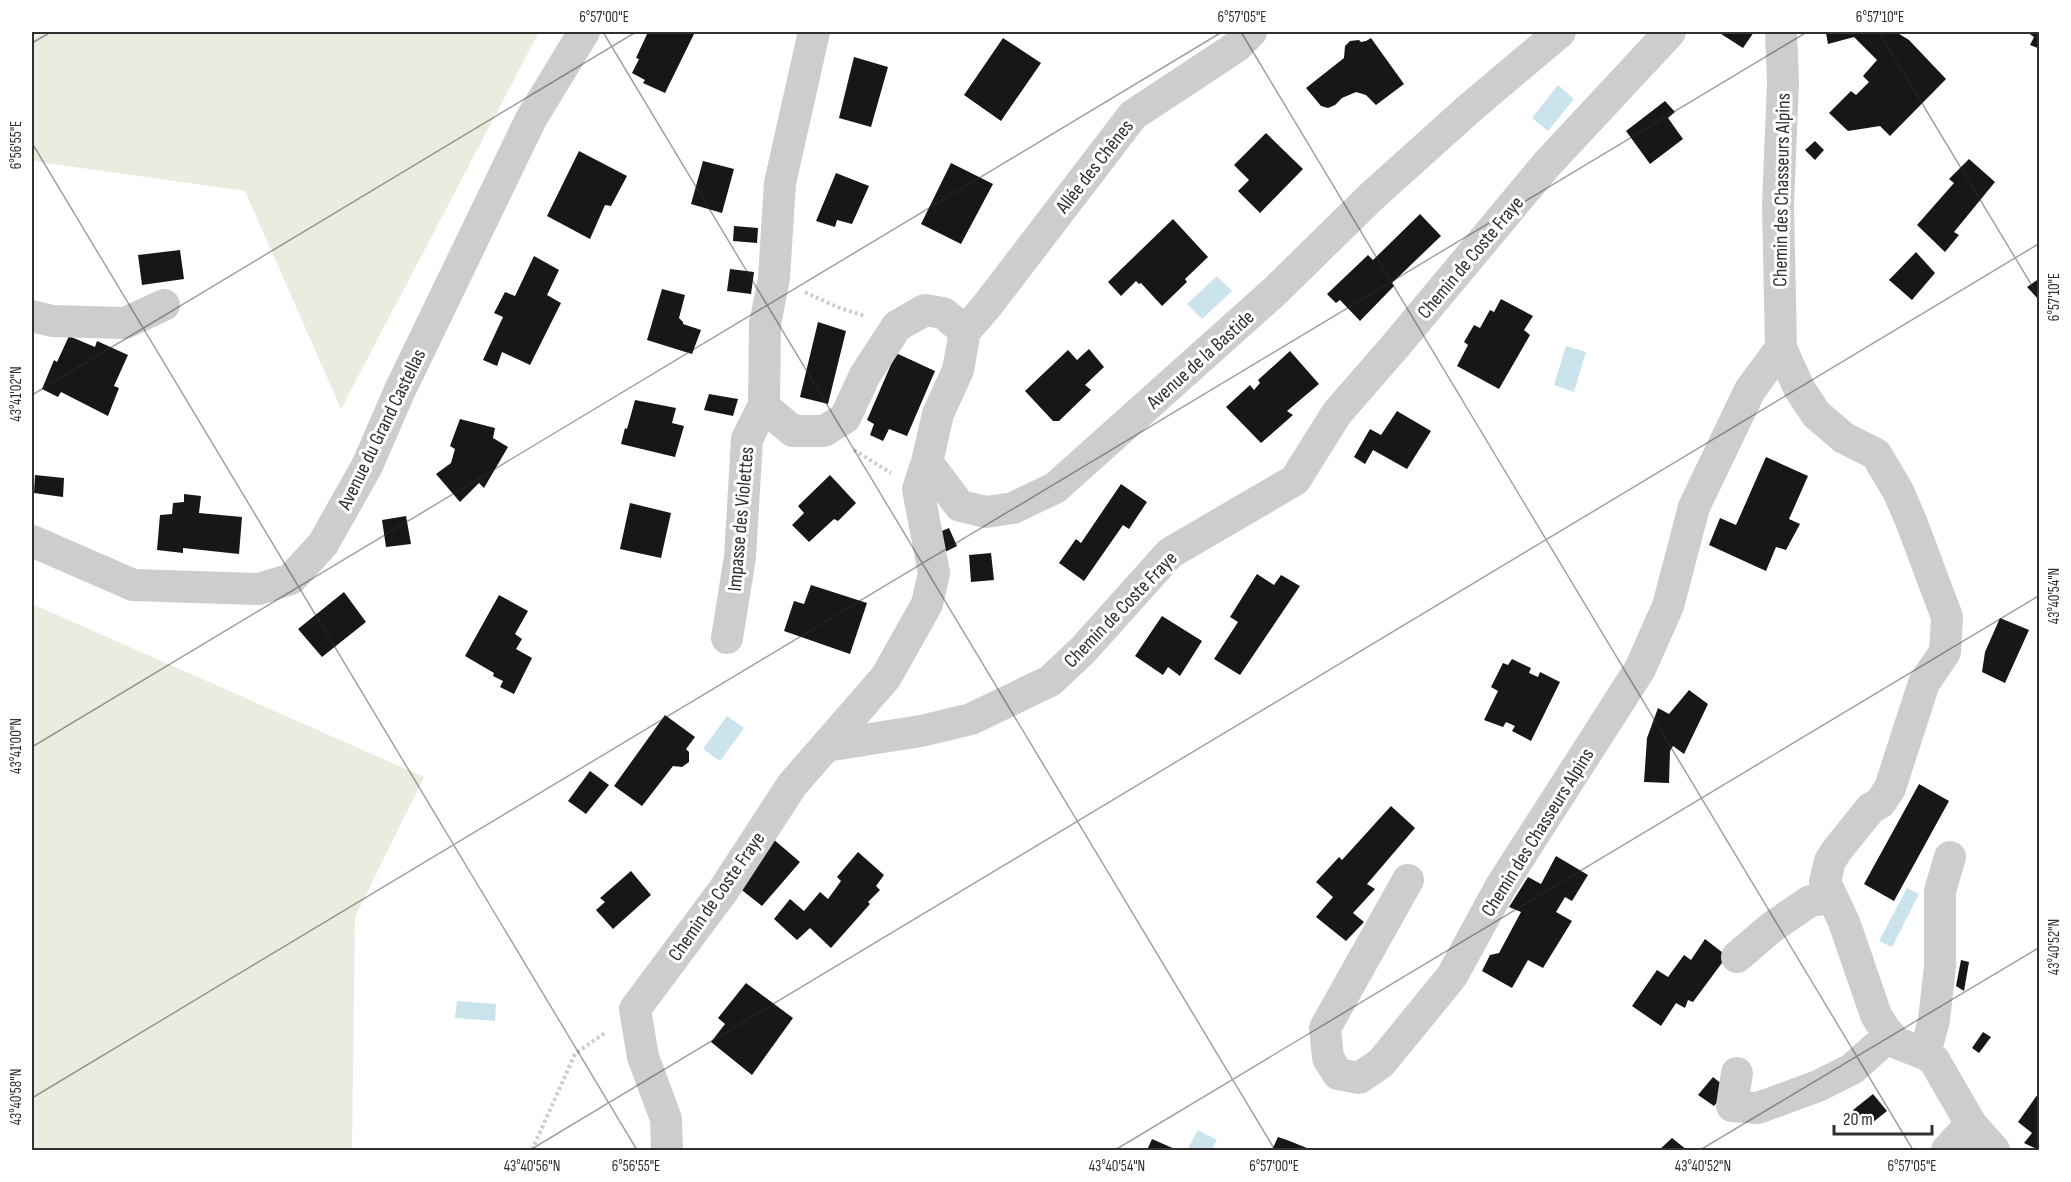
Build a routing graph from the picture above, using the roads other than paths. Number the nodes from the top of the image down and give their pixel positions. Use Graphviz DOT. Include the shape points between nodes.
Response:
graph roads {
  1 [pos="584,32"];
  2 [pos="814,32"];
  3 [pos="1251,32"];
  4 [pos="1560,32"];
  5 [pos="1670,32"];
  6 [pos="1781,32"];
  7 [pos="164,305"];
  8 [pos="32,316"];
  9 [pos="965,331"];
  10 [pos="1781,348"];
  11 [pos="764,405"];
  12 [pos="922,476"];
  13 [pos="32,541"];
  14 [pos="727,638"];
  15 [pos="826,746"];
  16 [pos="1950,857"];
  17 [pos="1408,880"];
  18 [pos="1831,898"];
  19 [pos="1737,957"];
  20 [pos="1890,1035"];
  21 [pos="1925,1054"];
  22 [pos="1737,1073"];
  23 [pos="1971,1125"];
  24 [pos="667,1150"];
  25 [pos="1947,1150"];
  26 [pos="1994,1150"];
  1 -- 13 [label="street, Avenue du Grand Castellas" via="531,119 367,466 323,544 291,579 259,590 133,585"];
  2 -- 11 [label="street" via="780,183 774,278 765,324"];
  3 -- 9 [label="street, Allée des Chênes" via="1236,47 1133,115"];
  4 -- 12 [label="street, Avenue de la Bastide" via="1372,196 1274,292 1055,488 1013,508 986,512 960,506"];
  5 -- 15 [label="street, Chemin de Coste Fraye" via="1547,164 1336,413 1295,480 1170,553 1050,681 971,719"];
  6 -- 10 [label="street, Chemin des Chasseurs Alpins"];
  7 -- 8 [label="street" via="125,323 52,321"];
  9 -- 11 [label="street" via="943,313 925,310 897,326 865,375 845,418 824,431 792,431"];
  9 -- 12 [label="street" via="958,370 938,414"];
  10 -- 17 [label="street, Chemin des Chasseurs Alpins" via="1749,390 1694,507 1668,606 1640,669 1501,886 1452,976 1381,1063 1359,1078 1338,1074 1328,1058 1325,1028"];
  10 -- 18 [label="street, Chemin des Chasseurs Alpins" via="1816,414 1844,438 1876,454 1898,491 1947,617 1945,652 1924,683 1890,788 1830,861 1825,882"];
  11 -- 14 [label="street, Impasse des Violettes" via="747,439 740,557"];
  12 -- 15 [label="street" via="934,573 927,604 886,677"];
  15 -- 24 [label="street, Chemin de Coste Fraye" via="792,785 723,891 624,1018 666,1119"];
  16 -- 21 [label="street" via="1940,891 1940,966 1934,1020"];
  18 -- 19 [label="street" via="1810,901"];
  18 -- 20 [label="street, Chemin des Chasseurs Alpins" via="1844,922 1875,1015"];
  20 -- 21 [label="street, Chemin des Chasseurs Alpins" via="1898,1043"];
  20 -- 22 [label="street" via="1852,1069 1758,1108 1732,1106"];
  21 -- 23 [label="street, Chemin des Chasseurs Alpins" via="1934,1060"];
  23 -- 25 [label="street"];
  23 -- 26 [label="street, Chemin des Chasseurs Alpins"];
}
